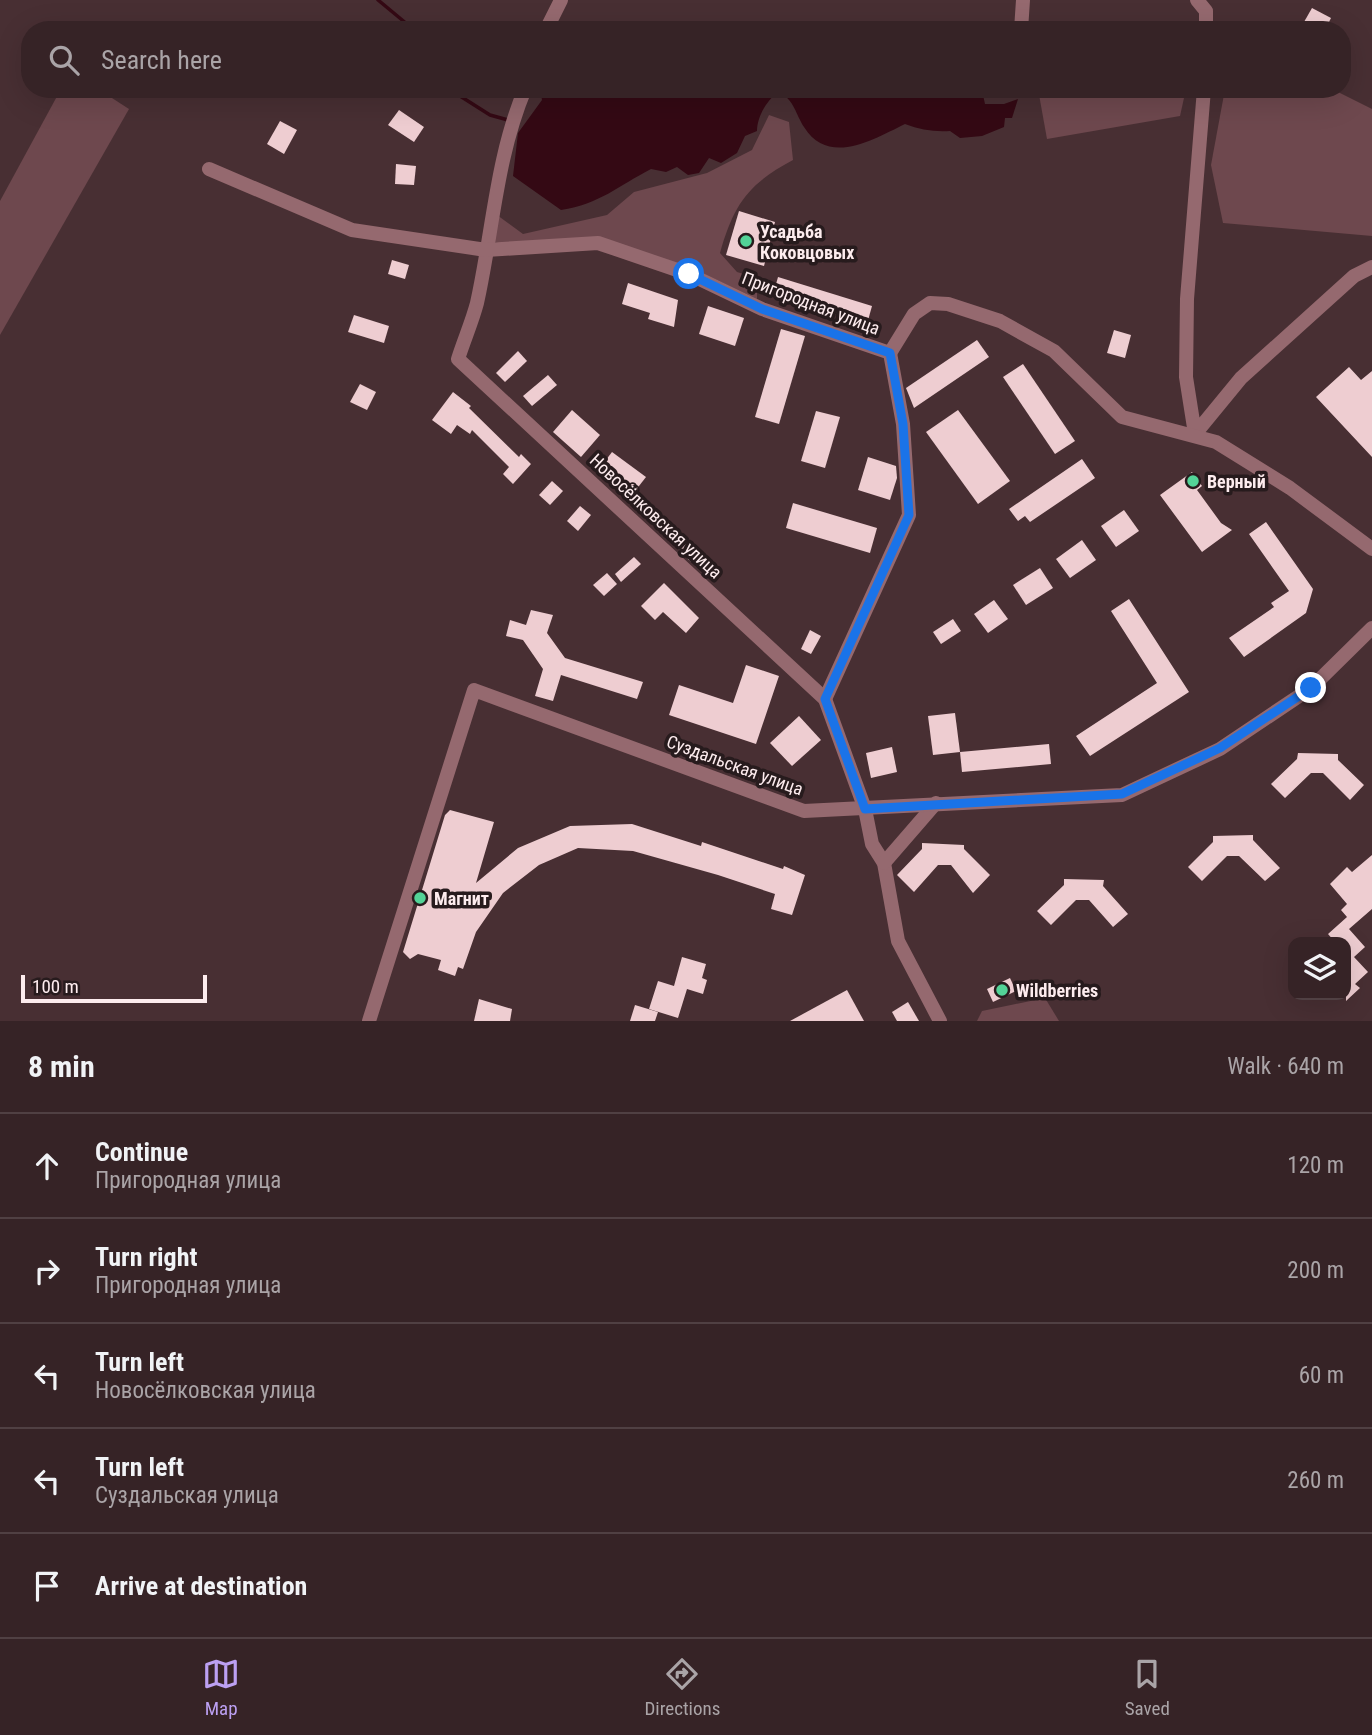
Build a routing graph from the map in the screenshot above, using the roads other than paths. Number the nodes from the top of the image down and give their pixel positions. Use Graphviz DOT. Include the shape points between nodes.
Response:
graph roads {
  1 [pos="561,0"];
  2 [pos="1023,0"];
  3 [pos="1197,0"];
  4 [pos="550,21"];
  5 [pos="1022,21"];
  6 [pos="1206,21"];
  7 [pos="521,98"];
  8 [pos="1203,98"];
  9 [pos="209,169"];
  10 [pos="486,250"];
  11 [pos="1372,267"];
  12 [pos="890,353"];
  13 [pos="1195,434"];
  14 [pos="1372,549"];
  15 [pos="1372,628"];
  16 [pos="825,699"];
  17 [pos="936,803"];
  18 [pos="865,809"];
  19 [pos="884,863"];
  20 [pos="369,1021"];
  21 [pos="940,1021"];
  1 -- 4 [label="street"];
  2 -- 5 [label="street"];
  3 -- 6 [label="street" via="1206,11"];
  7 -- 10 [label="street" via="502,159"];
  8 -- 13 [label="street" via="1187,299 1186,377"];
  9 -- 10 [label="street, Пригородная улица" via="352,230"];
  10 -- 12 [label="street, Пригородная улица" via="598,243 689,274 762,309"];
  10 -- 16 [label="street, Новосёлковская улица" via="476,306 458,359"];
  11 -- 13 [label="street" via="1354,275 1241,379"];
  12 -- 13 [label="street" via="914,314 930,303 948,304 1000,321 1054,351 1122,417"];
  12 -- 16 [label="street, Пригородная улица" via="903,424 909,515"];
  13 -- 14 [label="street" via="1233,451 1290,488"];
  15 -- 17 [label="street, Суздальская улица" via="1311,688 1220,748 1122,794"];
  16 -- 18 [label="street, Новосёлковская улица"];
  17 -- 18 [label="street, Суздальская улица"];
  17 -- 19 [label="street"];
  18 -- 19 [label="street, Новосёлковская улица" via="872,844"];
  18 -- 20 [label="street, Суздальская улица" via="804,811 474,691"];
  19 -- 21 [label="street, Новосёлковская улица" via="898,941"];
}
